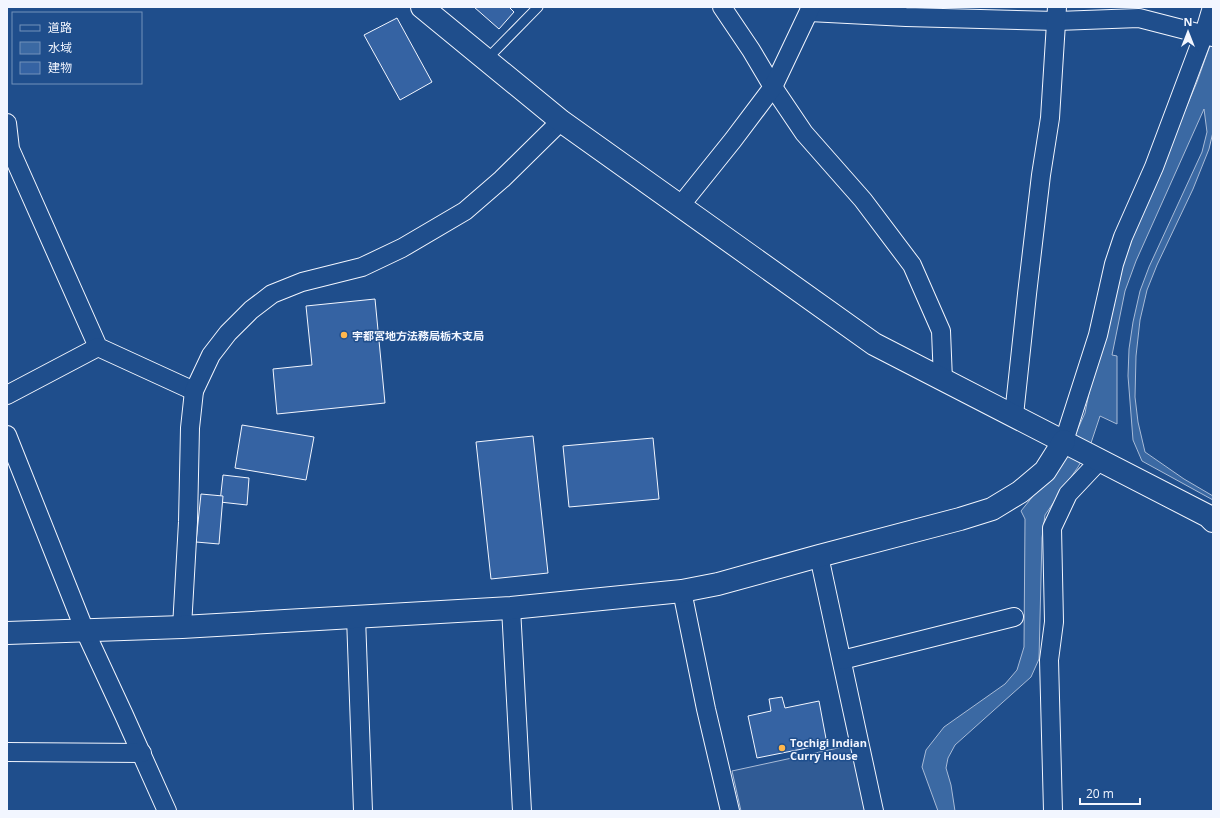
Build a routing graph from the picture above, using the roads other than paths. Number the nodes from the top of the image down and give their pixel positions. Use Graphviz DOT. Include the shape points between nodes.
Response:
graph roads {
  1 [pos="422,7"];
  2 [pos="538,7"];
  3 [pos="722,7"];
  4 [pos="1212,7"];
  5 [pos="810,9"];
  6 [pos="1057,14"];
  7 [pos="1210,36"];
  8 [pos="486,60"];
  9 [pos="773,87"];
  10 [pos="561,121"];
  11 [pos="7,123"];
  12 [pos="680,206"];
  13 [pos="98,347"];
  14 [pos="943,380"];
  15 [pos="194,391"];
  16 [pos="7,395"];
  17 [pos="1014,415"];
  18 [pos="7,435"];
  19 [pos="1064,441"];
  20 [pos="1100,460"];
  21 [pos="1213,521"];
  22 [pos="819,556"];
  23 [pos="682,591"];
  24 [pos="511,608"];
  25 [pos="356,617"];
  26 [pos="1014,617"];
  27 [pos="182,627"];
  28 [pos="85,631"];
  29 [pos="7,633"];
  30 [pos="842,660"];
  31 [pos="7,752"];
  32 [pos="142,754"];
  33 [pos="167,811"];
  34 [pos="363,811"];
  35 [pos="522,811"];
  36 [pos="730,811"];
  37 [pos="874,811"];
  38 [pos="1053,811"];
  1 -- 8 [label="street"];
  2 -- 8 [label="lane"];
  3 -- 9 [label="street"];
  4 -- 7 [label="street"];
  5 -- 6 [label="street" via="906,17"];
  5 -- 9 [label="street"];
  6 -- 7 [label="street" via="1139,18"];
  6 -- 17 [label="street" via="1050,118 1026,294"];
  7 -- 19 [label="street" via="1123,237 1114,264 1098,335"];
  8 -- 10 [label="street"];
  9 -- 12 [label="street"];
  9 -- 14 [label="street" via="804,133 863,200 912,266 942,331"];
  10 -- 12 [label="street"];
  10 -- 15 [label="street" via="465,211 402,248 362,267 302,282 272,294 228,333 211,355"];
  11 -- 13 [label="street" via="10,149"];
  12 -- 14 [label="street" via="874,344"];
  13 -- 15 [label="street"];
  13 -- 16 [label="street"];
  14 -- 17 [label="street"];
  15 -- 27 [label="street" via="190,428"];
  17 -- 19 [label="street"];
  18 -- 28 [label="street"];
  19 -- 20 [label="street"];
  19 -- 22 [label="street" via="1045,471 1020,492 992,509 960,520"];
  20 -- 21 [label="street"];
  20 -- 38 [label="street" via="1068,494 1052,528 1054,622 1049,660"];
  22 -- 23 [label="street" via="718,584"];
  22 -- 30 [label="street"];
  23 -- 24 [label="street"];
  23 -- 36 [label="street"];
  24 -- 25 [label="street"];
  24 -- 35 [label="street"];
  25 -- 27 [label="street"];
  25 -- 34 [label="street"];
  26 -- 30 [label="street"];
  27 -- 28 [label="street"];
  28 -- 29 [label="street"];
  28 -- 32 [label="street"];
  30 -- 37 [label="street"];
  31 -- 32 [label="street"];
  32 -- 33 [label="street"];
}
